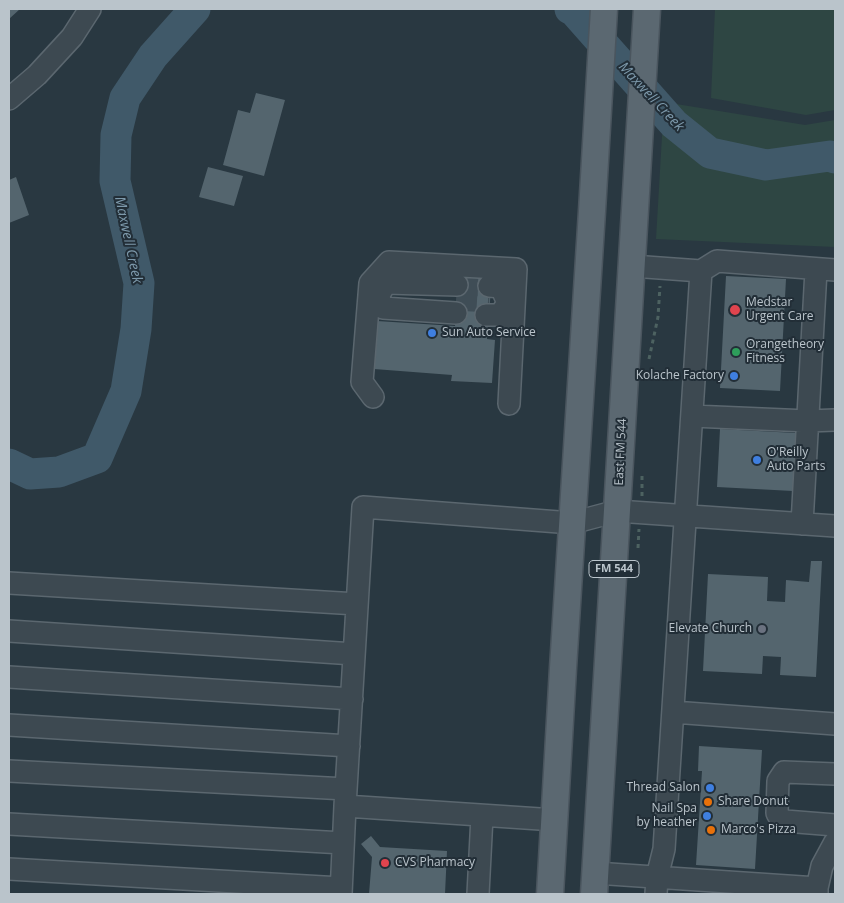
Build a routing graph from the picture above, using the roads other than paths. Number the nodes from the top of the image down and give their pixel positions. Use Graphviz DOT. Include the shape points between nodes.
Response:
graph roads {
  1 [pos="90,9"];
  2 [pos="604,9"];
  3 [pos="647,15"];
  4 [pos="9,99"];
  5 [pos="632,254"];
  6 [pos="826,270"];
  7 [pos="701,271"];
  8 [pos="374,296"];
  9 [pos="456,299"];
  10 [pos="373,397"];
  11 [pos="509,404"];
  12 [pos="692,416"];
  13 [pos="835,420"];
  14 [pos="808,421"];
  15 [pos="629,512"];
  16 [pos="686,516"];
  17 [pos="572,523"];
  18 [pos="802,524"];
  19 [pos="835,526"];
  20 [pos="9,583"];
  21 [pos="357,604"];
  22 [pos="9,631"];
  23 [pos="354,654"];
  24 [pos="9,677"];
  25 [pos="352,699"];
  26 [pos="673,712"];
  27 [pos="835,724"];
  28 [pos="9,725"];
  29 [pos="349,746"];
  30 [pos="9,771"];
  31 [pos="835,774"];
  32 [pos="346,798"];
  33 [pos="482,816"];
  34 [pos="555,820"];
  35 [pos="9,824"];
  36 [pos="835,825"];
  37 [pos="835,842"];
  38 [pos="344,843"];
  39 [pos="9,868"];
  40 [pos="594,884"];
  41 [pos="656,886"];
  42 [pos="713,888"];
  43 [pos="341,891"];
  44 [pos="817,891"];
  45 [pos="478,894"];
  46 [pos="550,894"];
  1 -- 4 [label="street" via="72,37 37,75"];
  2 -- 17 [label="main road"];
  3 -- 5 [label="main road, East FM 544 / FM 544"];
  5 -- 7 [label="street" via="661,268"];
  5 -- 15 [label="main road, East FM 544 / FM 544"];
  6 -- 7 [label="street" via="717,261"];
  6 -- 14 [label="street"];
  7 -- 12 [label="street"];
  8 -- 9 [label="street"];
  8 -- 10 [label="street" via="362,382"];
  8 -- 11 [label="street" via="370,283 389,262 516,269 497,302"];
  12 -- 14 [label="street"];
  12 -- 16 [label="street"];
  13 -- 14 [label="street"];
  14 -- 18 [label="street"];
  15 -- 16 [label="street"];
  15 -- 17 [label="street"];
  15 -- 40 [label="main road, East FM 544 / FM 544"];
  16 -- 18 [label="street"];
  16 -- 26 [label="street"];
  17 -- 21 [label="street" via="363,507"];
  17 -- 34 [label="main road"];
  18 -- 19 [label="street"];
  20 -- 21 [label="street"];
  21 -- 23 [label="street"];
  22 -- 23 [label="street"];
  23 -- 25 [label="street"];
  24 -- 25 [label="street"];
  25 -- 29 [label="street"];
  26 -- 27 [label="street"];
  26 -- 41 [label="street" via="664,849"];
  28 -- 29 [label="street"];
  29 -- 32 [label="street"];
  30 -- 32 [label="street"];
  31 -- 36 [label="street" via="784,772 778,782 776,813 785,822"];
  32 -- 33 [label="street"];
  32 -- 38 [label="street"];
  33 -- 34 [label="street"];
  33 -- 45 [label="street"];
  34 -- 46 [label="main road"];
  35 -- 38 [label="street"];
  37 -- 44 [label="street" via="822,866"];
  38 -- 43 [label="street"];
  39 -- 43 [label="street"];
  40 -- 41 [label="street"];
  41 -- 42 [label="street"];
  42 -- 44 [label="street"];
}
